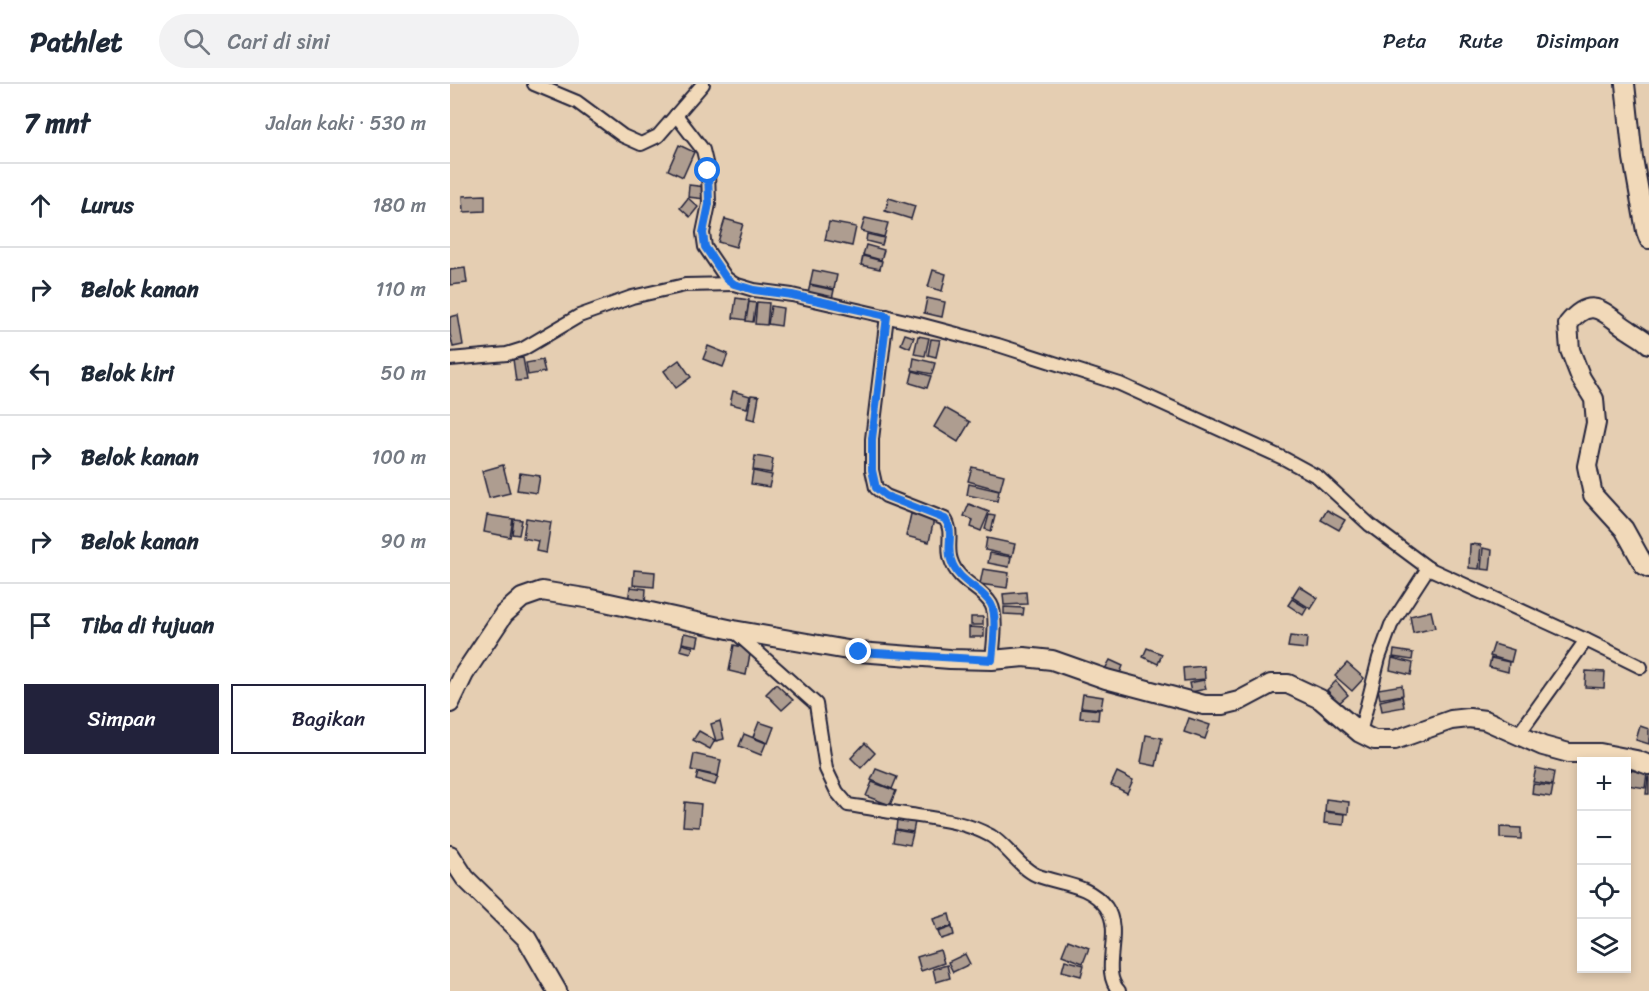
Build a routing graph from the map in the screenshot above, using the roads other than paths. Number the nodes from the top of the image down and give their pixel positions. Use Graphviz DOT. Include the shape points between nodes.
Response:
graph roads {
  1 [pos="534,84"];
  2 [pos="703,84"];
  3 [pos="1624,84"];
  4 [pos="676,115"];
  5 [pos="1649,239"];
  6 [pos="734,284"];
  7 [pos="887,316"];
  8 [pos="1649,344"];
  9 [pos="450,359"];
  10 [pos="1428,568"];
  11 [pos="1649,568"];
  12 [pos="733,630"];
  13 [pos="1586,640"];
  14 [pos="992,660"];
  15 [pos="1641,667"];
  16 [pos="450,703"];
  17 [pos="1360,733"];
  18 [pos="1518,735"];
  19 [pos="1649,765"];
  20 [pos="450,855"];
  21 [pos="557,991"];
  22 [pos="1119,991"];
  1 -- 4 [label="street" via="577,102 623,136 641,144 658,136"];
  2 -- 4 [label="street"];
  3 -- 5 [label="street"];
  4 -- 6 [label="street" via="703,150 708,171 705,247"];
  6 -- 7 [label="street"];
  6 -- 9 [label="street" via="685,285 632,297 579,316 523,349"];
  7 -- 10 [label="street" via="998,345 1120,384 1285,459 1318,477 1370,525"];
  7 -- 14 [label="street" via="872,439 876,488 886,496 945,519 950,525 951,561 962,579 992,605"];
  8 -- 11 [label="street" via="1603,311 1591,308 1576,314 1568,324 1570,350 1594,399 1596,423 1587,466 1593,495 1624,529"];
  10 -- 13 [label="street"];
  10 -- 17 [label="street" via="1391,625"];
  12 -- 14 [label="street" via="859,652"];
  12 -- 16 [label="street" via="542,591 522,598 504,614 464,674"];
  12 -- 22 [label="street" via="816,704 826,769 848,805 974,828 993,838 1035,874 1078,885 1099,901 1112,920 1110,966"];
  13 -- 15 [label="street"];
  13 -- 18 [label="street"];
  14 -- 17 [label="street" via="1052,660 1106,680 1204,705 1223,705 1270,684 1288,684 1320,699"];
  17 -- 18 [label="street" via="1374,740 1395,740 1451,720 1469,718 1485,720"];
  18 -- 19 [label="street" via="1569,753 1600,753"];
  20 -- 21 [label="street" via="465,878 527,939"];
}
